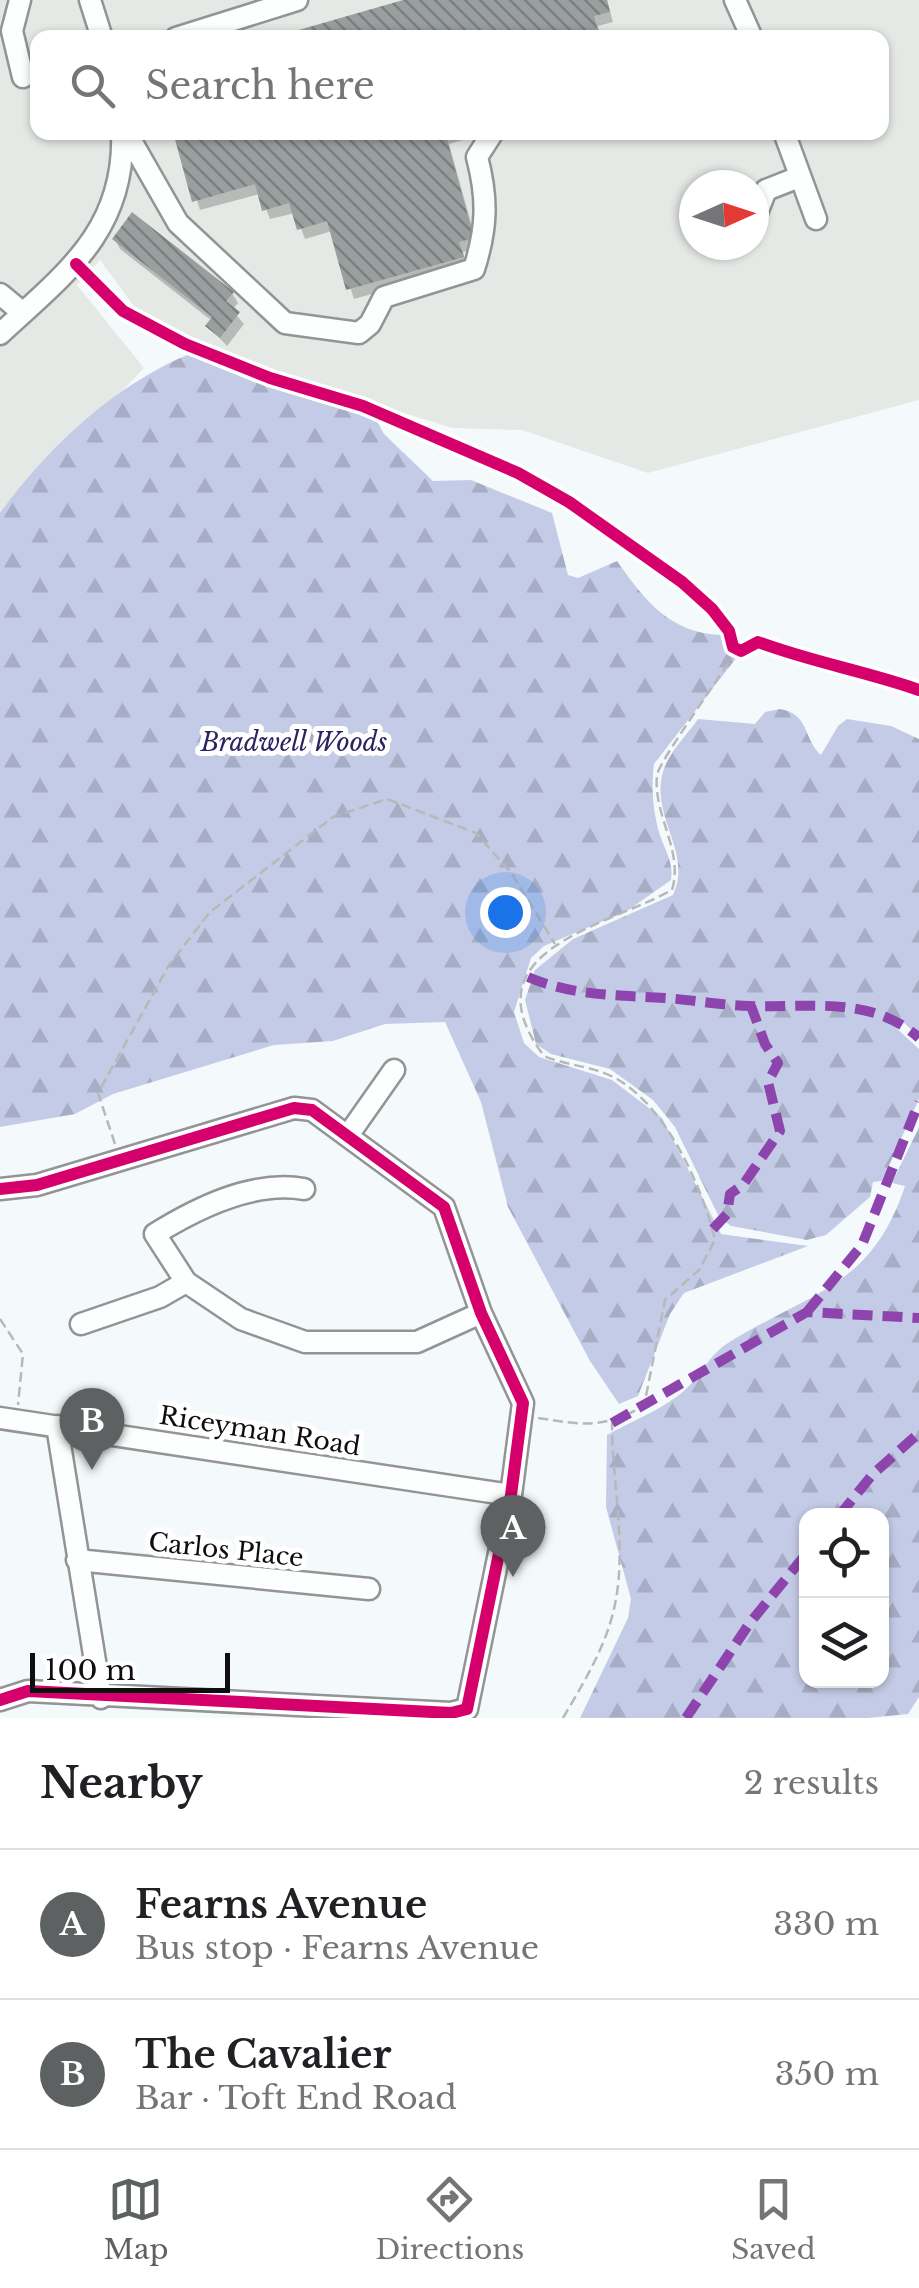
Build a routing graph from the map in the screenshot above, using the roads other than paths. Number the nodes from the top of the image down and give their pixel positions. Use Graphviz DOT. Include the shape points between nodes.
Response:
graph roads {
  1 [pos="20,0"];
  2 [pos="90,0"];
  3 [pos="297,0"];
  4 [pos="735,0"];
  5 [pos="246,8"];
  6 [pos="99,30"];
  7 [pos="195,30"];
  8 [pos="744,30"];
  9 [pos="8,52"];
  10 [pos="24,77"];
  11 [pos="123,140"];
  12 [pos="129,140"];
  13 [pos="488,140"];
  14 [pos="787,140"];
  15 [pos="802,185"];
  16 [pos="769,190"];
  17 [pos="816,219"];
  18 [pos="0,294"];
  19 [pos="23,313"];
  20 [pos="0,334"];
  21 [pos="394,1070"];
  22 [pos="349,1134"];
  23 [pos="0,1189"];
  24 [pos="304,1189"];
  25 [pos="186,1282"];
  26 [pos="481,1313"];
  27 [pos="82,1324"];
  28 [pos="8,1420"];
  29 [pos="57,1426"];
  30 [pos="511,1495"];
  31 [pos="77,1560"];
  32 [pos="369,1590"];
  33 [pos="101,1698"];
  34 [pos="0,1700"];
  1 -- 9 [label="street"];
  2 -- 6 [label="street"];
  3 -- 5 [label="street"];
  4 -- 8 [label="street"];
  5 -- 7 [label="street"];
  9 -- 10 [label="street"];
  11 -- 19 [label="street" via="118,181 98,236"];
  12 -- 13 [label="street" via="178,223 285,324 340,334 359,333 370,324 384,297 474,269 486,231 477,157"];
  14 -- 15 [label="street"];
  15 -- 16 [label="street"];
  15 -- 17 [label="street"];
  18 -- 19 [label="street"];
  19 -- 20 [label="street"];
  21 -- 22 [label="street"];
  22 -- 23 [label="street" via="312,1110 294,1108 37,1185"];
  22 -- 26 [label="street" via="444,1207"];
  24 -- 25 [label="street" via="277,1184 191,1212 155,1234"];
  25 -- 26 [label="street" via="241,1319 305,1342 417,1342"];
  25 -- 27 [label="street"];
  26 -- 30 [label="street" via="523,1404"];
  28 -- 29 [label="street, Riceyman Road"];
  29 -- 30 [label="street, Riceyman Road"];
  29 -- 31 [label="street"];
  30 -- 33 [label="street" via="467,1709"];
  31 -- 32 [label="street, Carlos Place"];
  31 -- 33 [label="street"];
  33 -- 34 [label="street" via="28,1691"];
}
